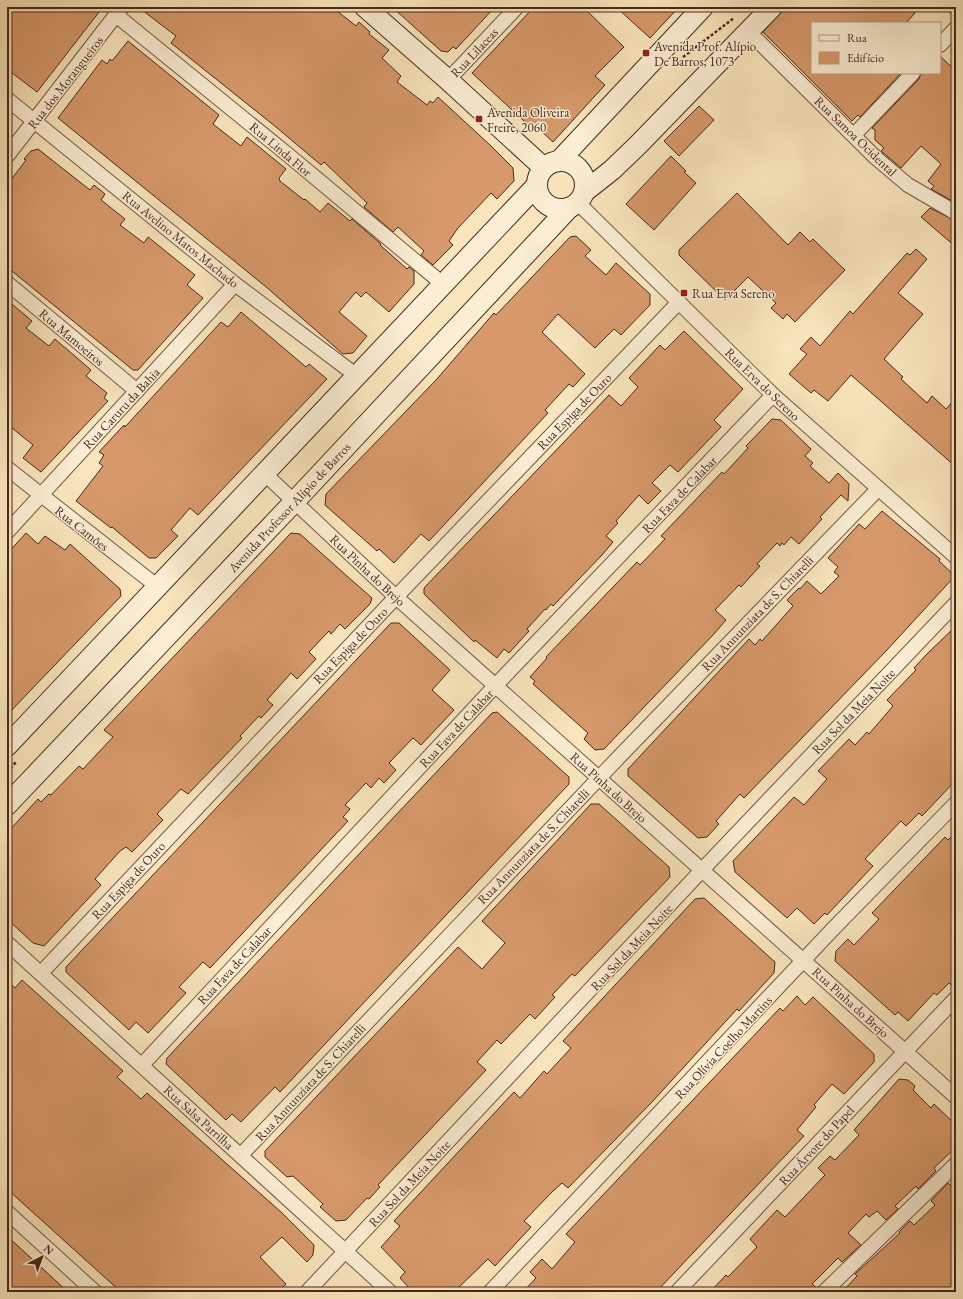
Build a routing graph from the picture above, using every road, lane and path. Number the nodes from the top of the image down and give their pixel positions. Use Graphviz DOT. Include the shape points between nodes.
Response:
graph roads {
  1 [pos="365,7"];
  2 [pos="517,7"];
  3 [pos="703,7"];
  4 [pos="772,7"];
  5 [pos="119,11"];
  6 [pos="743,23"];
  7 [pos="956,28"];
  8 [pos="941,44"];
  9 [pos="680,60"];
  10 [pos="912,74"];
  11 [pos="448,80"];
  12 [pos="7,99"];
  13 [pos="34,121"];
  14 [pos="854,135"];
  15 [pos="7,156"];
  16 [pos="546,171"];
  17 [pos="577,201"];
  18 [pos="956,213"];
  19 [pos="7,283"];
  20 [pos="235,284"];
  21 [pos="444,284"];
  22 [pos="679,302"];
  23 [pos="357,376"];
  24 [pos="137,391"];
  25 [pos="773,395"];
  26 [pos="7,468"];
  27 [pos="265,474"];
  28 [pos="878,489"];
  29 [pos="41,496"];
  30 [pos="294,502"];
  31 [pos="7,532"];
  32 [pos="956,558"];
  33 [pos="158,587"];
  34 [pos="396,597"];
  35 [pos="956,603"];
  36 [pos="496,685"];
  37 [pos="7,746"];
  38 [pos="598,778"];
  39 [pos="956,802"];
  40 [pos="7,805"];
  41 [pos="702,870"];
  42 [pos="7,943"];
  43 [pos="804,960"];
  44 [pos="41,973"];
  45 [pos="956,998"];
  46 [pos="906,1051"];
  47 [pos="142,1065"];
  48 [pos="956,1097"];
  49 [pos="241,1155"];
  50 [pos="956,1164"];
  51 [pos="7,1212"];
  52 [pos="346,1251"];
  53 [pos="95,1292"];
  54 [pos="307,1292"];
  55 [pos="390,1292"];
  56 [pos="490,1292"];
  57 [pos="676,1292"];
  58 [pos="824,1292"];
  1 -- 11 [label="street"];
  2 -- 11 [label="street, Rua Lilaceas"];
  3 -- 16 [label="street"];
  4 -- 6 [label="street, Avenida Professor Alípio de Barros"];
  5 -- 13 [label="street, Rua dos Morangueiros"];
  5 -- 21 [label="street, Rua Linda Flor"];
  6 -- 9 [label="path"];
  6 -- 14 [label="street, Rua Samoa Ocidental"];
  6 -- 17 [label="street, Avenida Professor Alípio de Barros" via="638,145"];
  7 -- 8 [label="street"];
  10 -- 14 [label="street"];
  11 -- 16 [label="street"];
  12 -- 13 [label="street, Rua Avelino Matos Machado"];
  13 -- 15 [label="street, Rua dos Morangueiros"];
  13 -- 20 [label="street, Rua Avelino Matos Machado"];
  14 -- 18 [label="street, Rua Samoa Ocidental" via="908,185"];
  16 -- 17 [label="street" via="539,194 551,207 560,209"];
  16 -- 17 [label="street" via="572,163 577,167 583,174 585,183"];
  16 -- 21 [label="street"];
  17 -- 22 [label="street, Rua Erva do Sereno"];
  17 -- 30 [label="street, Avenida Professor Alípio de Barros"];
  19 -- 24 [label="street, Rua Mamoeiros"];
  20 -- 23 [label="street, Rua Avelino Matos Machado"];
  20 -- 24 [label="street, Rua Caruru da Bahia"];
  21 -- 23 [label="street"];
  22 -- 25 [label="street, Rua Erva do Sereno"];
  22 -- 34 [label="street, Rua Espiga de Ouro"];
  23 -- 27 [label="street"];
  24 -- 29 [label="street, Rua Caruru da Bahia"];
  25 -- 28 [label="street, Rua Erva do Sereno"];
  25 -- 36 [label="street, Rua Fava de Calabar"];
  26 -- 29 [label="street, Rua Camões"];
  27 -- 30 [label="street, Rua Pinha do Brejo"];
  27 -- 33 [label="street"];
  28 -- 32 [label="street, Rua Erva do Sereno"];
  28 -- 38 [label="street, Rua Annunziata de S. Chiarelli"];
  29 -- 31 [label="street, Rua Caruru da Bahia"];
  29 -- 33 [label="street, Rua Camões"];
  30 -- 34 [label="street, Rua Pinha do Brejo"];
  30 -- 40 [label="street, Avenida Professor Alípio de Barros"];
  33 -- 37 [label="street"];
  34 -- 36 [label="street, Rua Pinha do Brejo"];
  34 -- 44 [label="street, Rua Espiga de Ouro"];
  35 -- 41 [label="street, Rua Sol da Meia Noite"];
  36 -- 38 [label="street, Rua Pinha do Brejo"];
  36 -- 47 [label="street, Rua Fava de Calabar"];
  38 -- 41 [label="street, Rua Pinha do Brejo"];
  38 -- 49 [label="street, Rua Annunziata de S. Chiarelli"];
  39 -- 43 [label="street, Rua Olívia Coelho Martins"];
  41 -- 43 [label="street, Rua Pinha do Brejo"];
  41 -- 52 [label="street, Rua Sol da Meia Noite"];
  42 -- 44 [label="street, Rua Salsa Parrilha"];
  43 -- 46 [label="street, Rua Pinha do Brejo"];
  43 -- 56 [label="street, Rua Olívia Coelho Martins"];
  44 -- 47 [label="street, Rua Salsa Parrilha"];
  45 -- 46 [label="street, Rua Árvore do Papel"];
  46 -- 48 [label="street, Rua Pinha do Brejo"];
  46 -- 57 [label="street, Rua Árvore do Papel"];
  47 -- 49 [label="street, Rua Salsa Parrilha"];
  49 -- 52 [label="street, Rua Salsa Parrilha"];
  50 -- 58 [label="street"];
  51 -- 53 [label="street"];
  52 -- 54 [label="street, Rua Sol da Meia Noite"];
  52 -- 55 [label="street, Rua Salsa Parrilha"];
}
